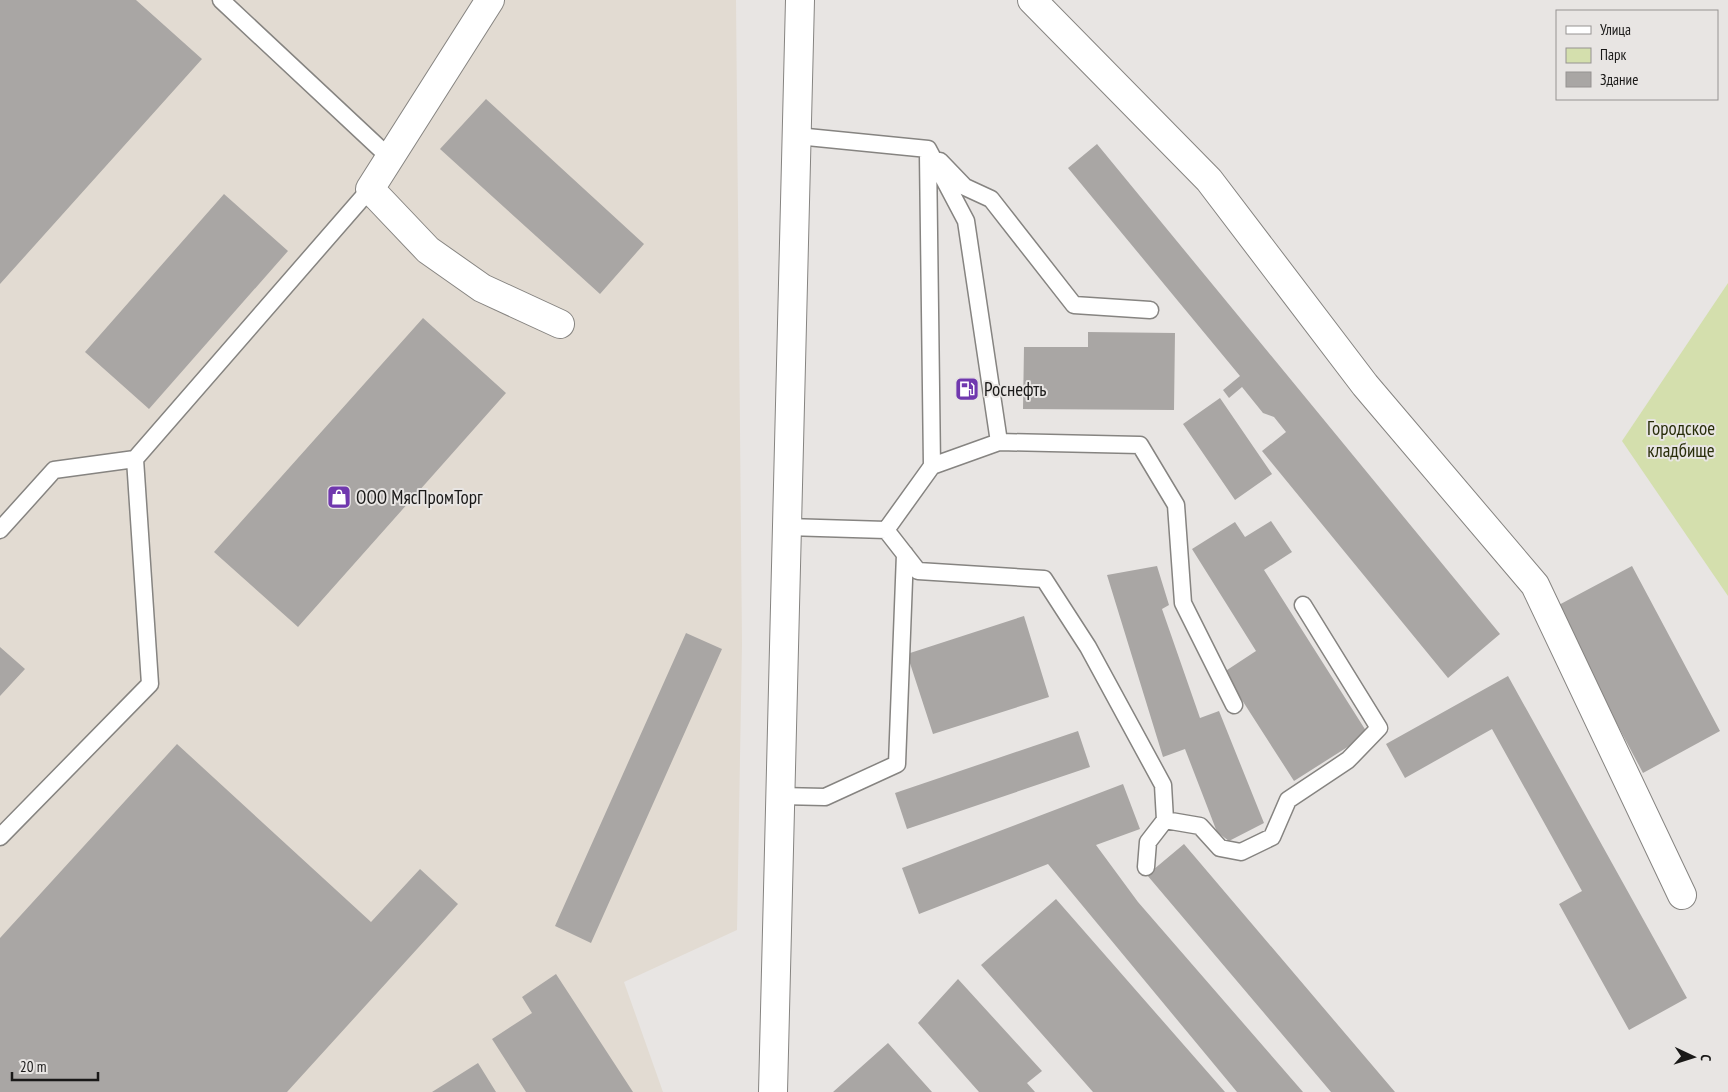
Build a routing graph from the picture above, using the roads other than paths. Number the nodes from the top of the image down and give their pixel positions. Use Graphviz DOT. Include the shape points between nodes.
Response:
graph roads {
  1 [pos="221,0"];
  2 [pos="490,0"];
  3 [pos="800,0"];
  4 [pos="1032,0"];
  5 [pos="797,136"];
  6 [pos="928,149"];
  7 [pos="390,158"];
  8 [pos="370,189"];
  9 [pos="1150,310"];
  10 [pos="560,324"];
  11 [pos="999,442"];
  12 [pos="135,459"];
  13 [pos="932,466"];
  14 [pos="787,527"];
  15 [pos="0,530"];
  16 [pos="886,530"];
  17 [pos="905,554"];
  18 [pos="1303,605"];
  19 [pos="1234,705"];
  20 [pos="780,796"];
  21 [pos="1165,820"];
  22 [pos="0,837"];
  23 [pos="1146,867"];
  24 [pos="1682,895"];
  25 [pos="773,1092"];
  1 -- 7 [label="lane"];
  2 -- 7 [label="street"];
  3 -- 5 [label="street"];
  4 -- 24 [label="street" via="1209,180 1365,385 1536,585"];
  5 -- 6 [label="lane"];
  5 -- 14 [label="street"];
  6 -- 9 [label="lane" via="965,187 991,199 1074,305"];
  6 -- 11 [label="lane" via="966,221"];
  6 -- 13 [label="lane"];
  7 -- 8 [label="street"];
  8 -- 10 [label="street" via="428,250 482,288"];
  8 -- 12 [label="lane"];
  11 -- 13 [label="lane"];
  11 -- 19 [label="lane" via="1140,445 1176,505 1183,603"];
  12 -- 15 [label="lane" via="54,470"];
  12 -- 22 [label="lane" via="150,684"];
  13 -- 16 [label="lane"];
  14 -- 16 [label="lane"];
  14 -- 20 [label="street"];
  16 -- 17 [label="lane"];
  17 -- 20 [label="lane" via="897,764 825,797"];
  17 -- 21 [label="lane" via="918,571 1044,579 1088,646 1163,785"];
  18 -- 21 [label="lane" via="1379,728 1348,760 1288,800 1272,837 1241,852 1220,848 1200,826"];
  20 -- 25 [label="street"];
  21 -- 23 [label="lane" via="1148,842"];
}
